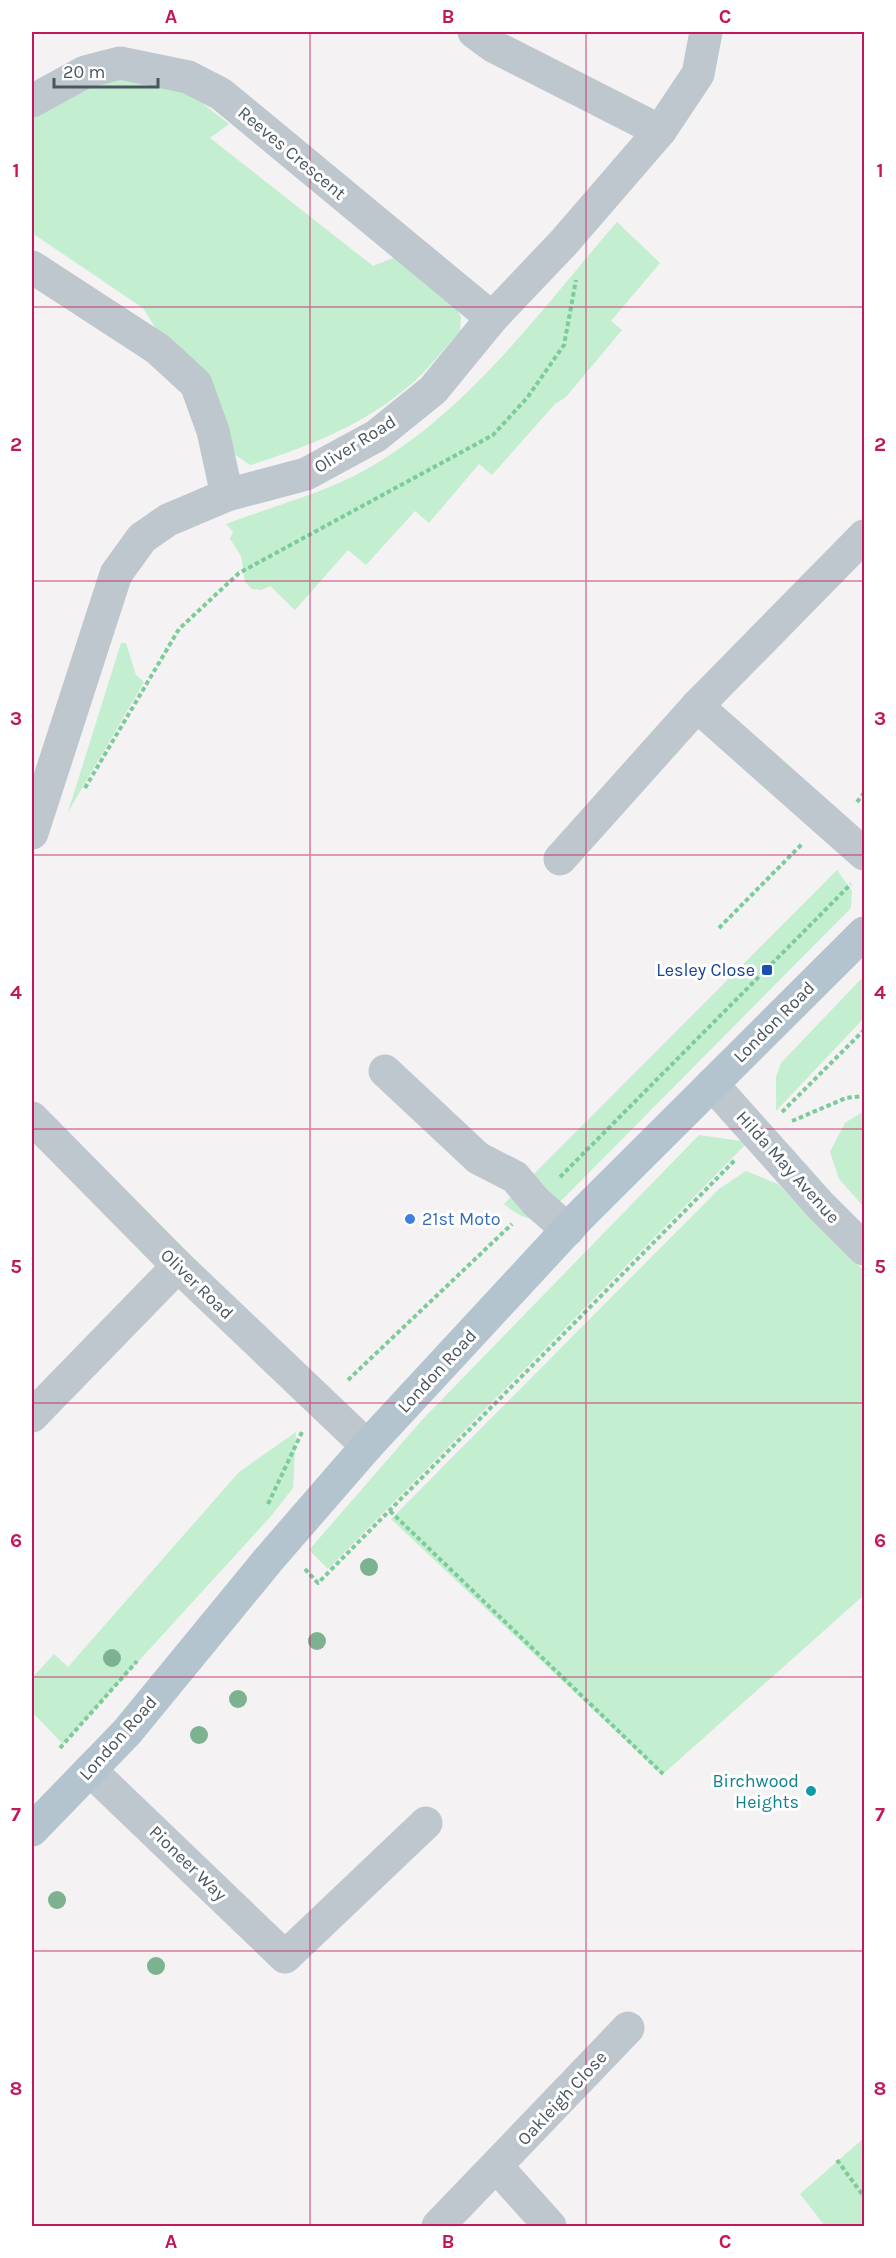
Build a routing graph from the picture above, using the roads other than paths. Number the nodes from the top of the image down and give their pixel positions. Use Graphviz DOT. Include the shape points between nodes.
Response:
graph roads {
  1 [pos="474,32"];
  2 [pos="706,32"];
  3 [pos="32,101"];
  4 [pos="660,131"];
  5 [pos="32,267"];
  6 [pos="492,318"];
  7 [pos="227,495"];
  8 [pos="864,536"];
  9 [pos="697,706"];
  10 [pos="32,833"];
  11 [pos="864,854"];
  12 [pos="560,859"];
  13 [pos="864,933"];
  14 [pos="385,1071"];
  15 [pos="712,1084"];
  16 [pos="32,1118"];
  17 [pos="568,1230"];
  18 [pos="864,1249"];
  19 [pos="178,1266"];
  20 [pos="32,1416"];
  21 [pos="367,1446"];
  22 [pos="90,1770"];
  23 [pos="426,1823"];
  24 [pos="32,1830"];
  25 [pos="627,2028"];
  26 [pos="497,2167"];
  27 [pos="438,2226"];
  28 [pos="550,2226"];
  1 -- 4 [label="street" via="493,46"];
  2 -- 4 [label="street, Oliver Road" via="698,74"];
  3 -- 6 [label="street, Reeves Crescent" via="85,72 120,63 188,77 221,94"];
  4 -- 6 [label="street, Oliver Road"];
  5 -- 7 [label="street" via="158,349 196,384 213,431"];
  6 -- 7 [label="street, Oliver Road" via="433,390 376,435 306,474"];
  7 -- 10 [label="street, Oliver Road" via="168,520 142,538 116,574"];
  8 -- 9 [label="street"];
  9 -- 11 [label="street"];
  9 -- 12 [label="street"];
  13 -- 15 [label="main road, London Road"];
  14 -- 17 [label="street" via="478,1158 514,1177"];
  15 -- 17 [label="main road, London Road"];
  15 -- 18 [label="street, Hilda May Avenue" via="819,1205"];
  16 -- 19 [label="street, Oliver Road"];
  17 -- 21 [label="main road, London Road"];
  19 -- 20 [label="street"];
  19 -- 21 [label="street, Oliver Road"];
  21 -- 22 [label="main road, London Road" via="128,1732"];
  22 -- 23 [label="street, Pioneer Way" via="285,1957"];
  22 -- 24 [label="main road, London Road"];
  25 -- 26 [label="street, Oakleigh Close"];
  26 -- 27 [label="street, Oakleigh Close"];
  26 -- 28 [label="street"];
}
